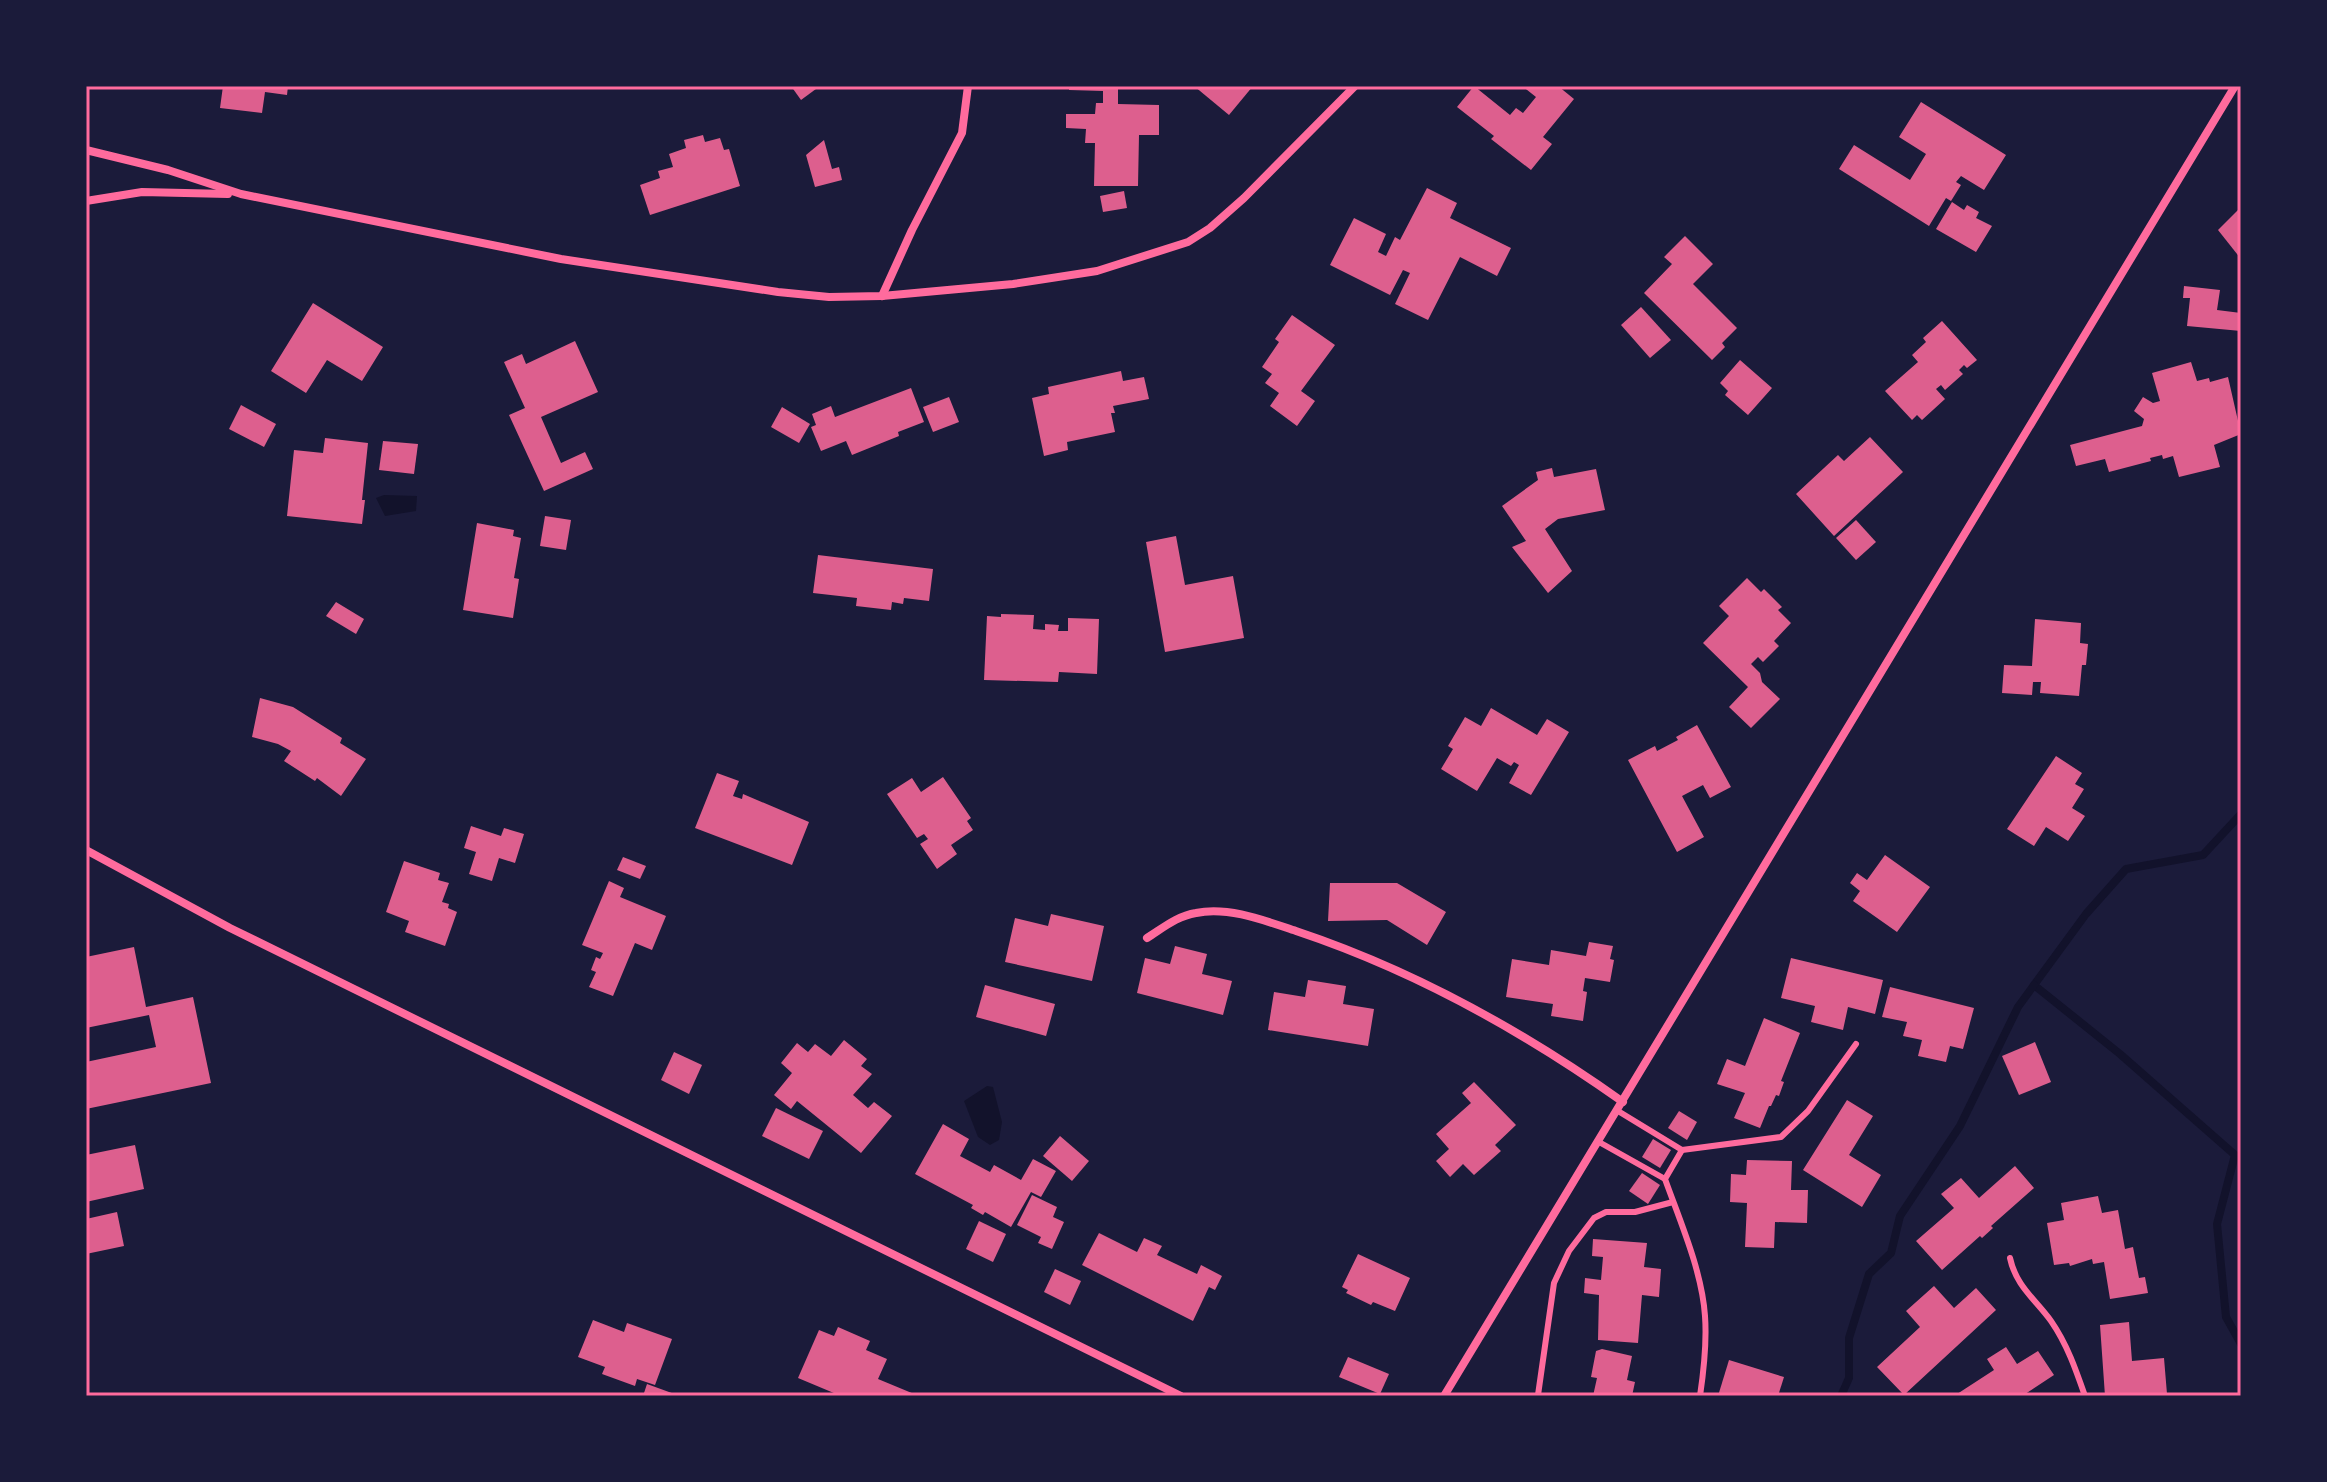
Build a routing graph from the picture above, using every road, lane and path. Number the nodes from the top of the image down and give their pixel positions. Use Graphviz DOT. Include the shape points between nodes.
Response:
graph roads {
  1 [pos="968,86"];
  2 [pos="1355,86"];
  3 [pos="2235,86"];
  4 [pos="86,150"];
  5 [pos="241,194"];
  6 [pos="86,201"];
  7 [pos="882,296"];
  8 [pos="86,850"];
  9 [pos="1147,938"];
  10 [pos="1856,1044"];
  11 [pos="1620,1107"];
  12 [pos="1599,1142"];
  13 [pos="1682,1150"];
  14 [pos="1665,1179"];
  15 [pos="1673,1202"];
  16 [pos="2010,1258"];
  17 [pos="1538,1395"];
  18 [pos="1181,1396"];
  19 [pos="1444,1396"];
  20 [pos="1700,1396"];
  21 [pos="2085,1396"];
  1 -- 7 [label="street" via="962,133"];
  2 -- 7 [label="street" via="1244,198 1188,242 1097,271"];
  3 -- 11 [label="street"];
  4 -- 5 [label="street"];
  5 -- 6 [label="street" via="142,192"];
  5 -- 7 [label="street" via="660,275 829,297"];
  8 -- 18 [label="street" via="244,935"];
  9 -- 11 [label="street" via="1178,918 1215,911 1261,919 1334,943 1401,971 1565,1061"];
  10 -- 13 [label="lane" via="1808,1111 1781,1137"];
  11 -- 12 [label="street"];
  11 -- 13 [label="lane"];
  12 -- 14 [label="lane"];
  12 -- 19 [label="street"];
  13 -- 14 [label="lane"];
  14 -- 15 [label="lane"];
  15 -- 17 [label="lane" via="1635,1212 1606,1212 1594,1218 1569,1251 1554,1283"];
  15 -- 20 [label="lane" via="1705,1312"];
  16 -- 21 [label="lane" via="2016,1279 2065,1346"];
}
